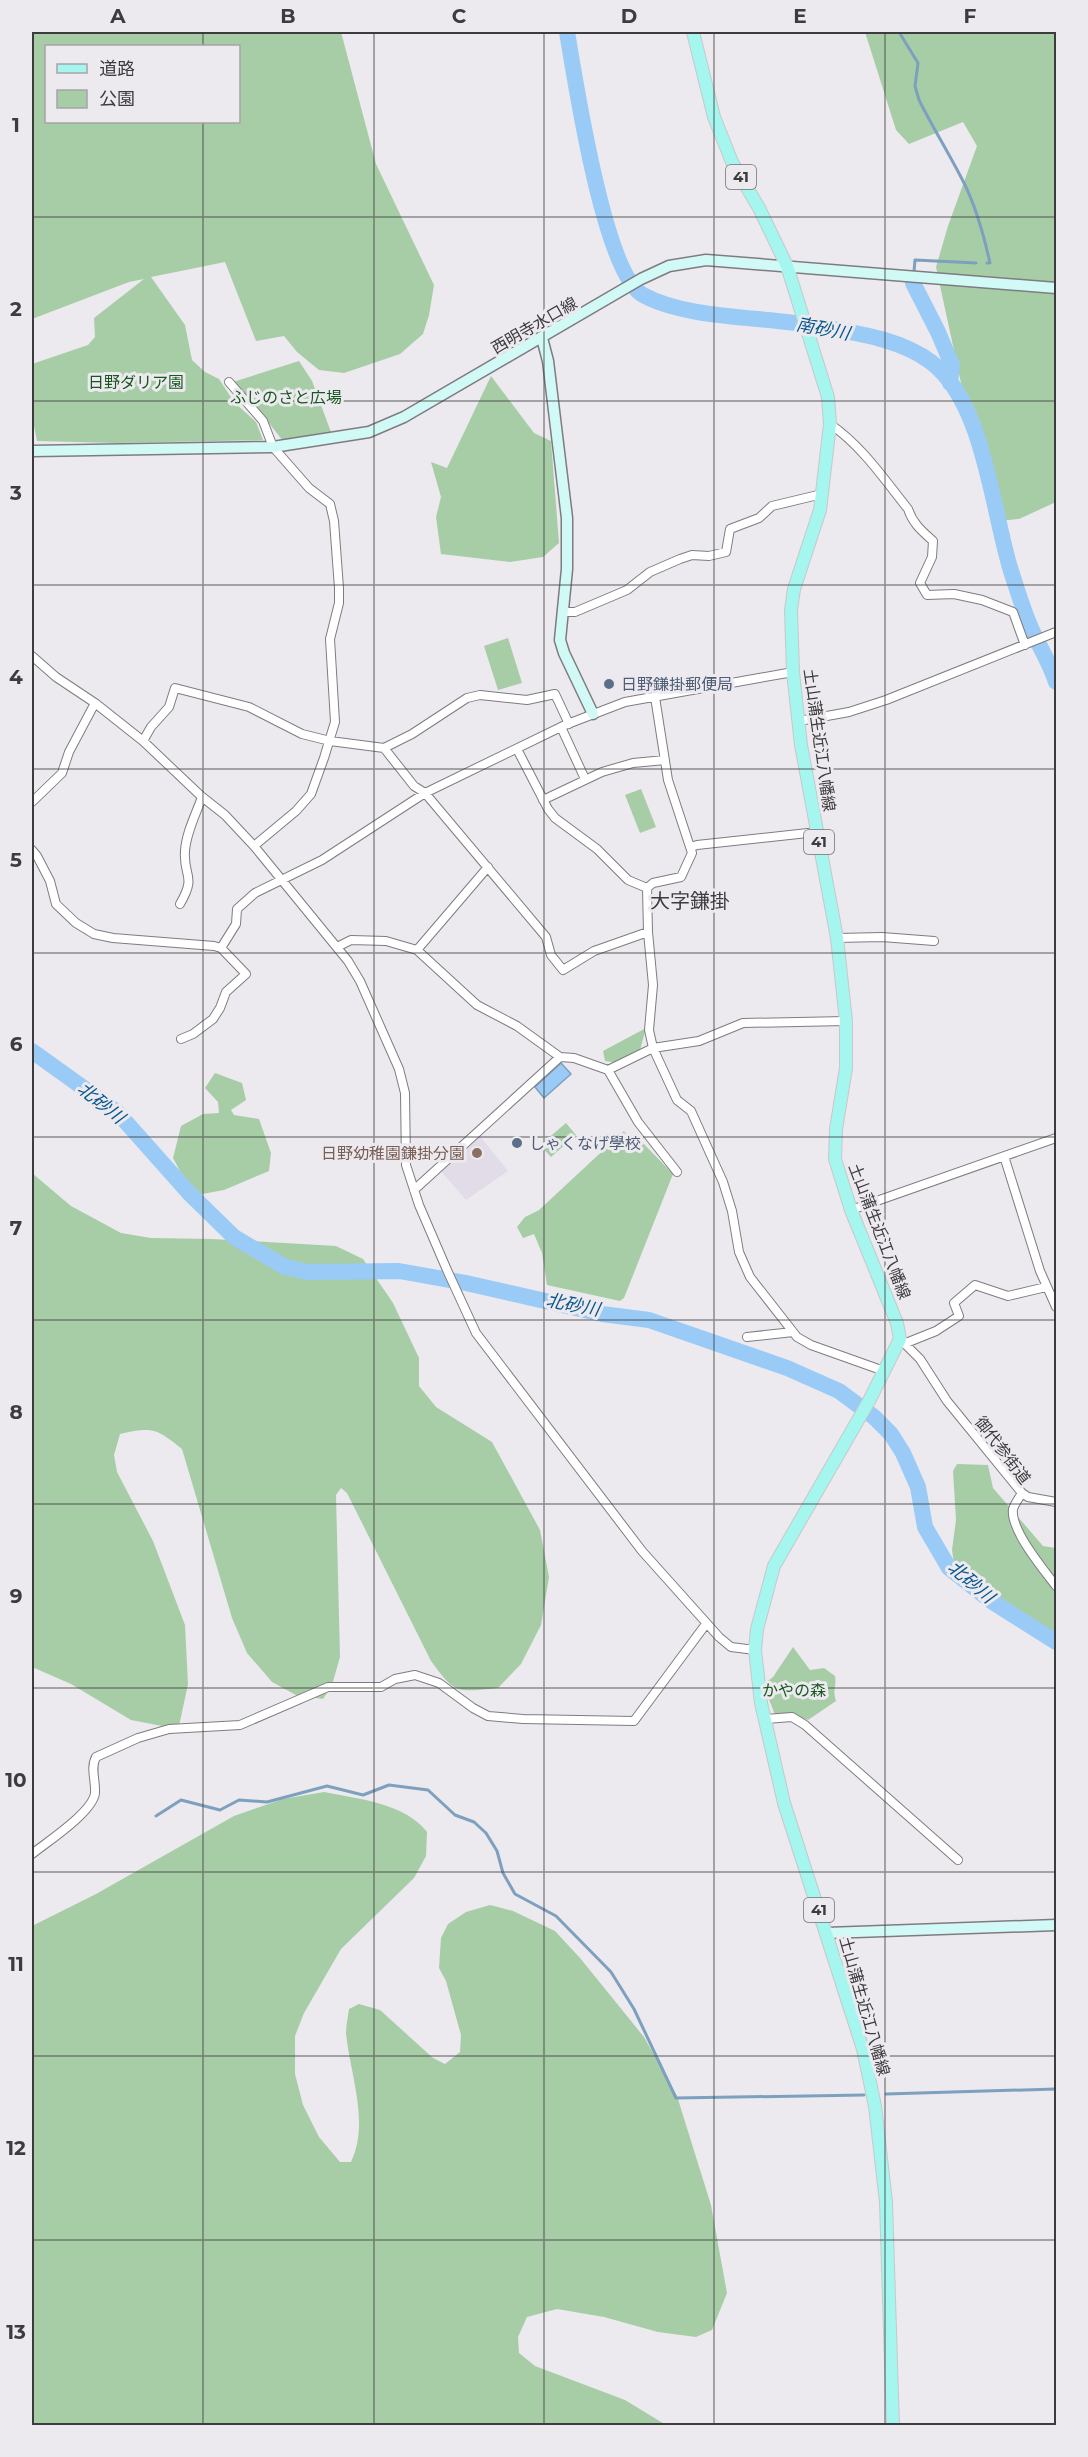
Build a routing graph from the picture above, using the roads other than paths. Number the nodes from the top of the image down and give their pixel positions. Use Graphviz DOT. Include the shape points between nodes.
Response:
graph roads {
  1 [pos="693,32"];
  2 [pos="787,266"];
  3 [pos="1056,288"];
  4 [pos="542,338"];
  5 [pos="230,382"];
  6 [pos="830,424"];
  7 [pos="273,447"];
  8 [pos="32,451"];
  9 [pos="822,494"];
  10 [pos="563,612"];
  11 [pos="1056,632"];
  12 [pos="1027,644"];
  13 [pos="32,656"];
  14 [pos="793,672"];
  15 [pos="655,697"];
  16 [pos="95,703"];
  17 [pos="593,714"];
  18 [pos="799,721"];
  19 [pos="565,726"];
  20 [pos="143,741"];
  21 [pos="330,741"];
  22 [pos="384,748"];
  23 [pos="517,749"];
  24 [pos="665,760"];
  25 [pos="585,779"];
  26 [pos="424,793"];
  27 [pos="202,797"];
  28 [pos="543,800"];
  29 [pos="32,802"];
  30 [pos="817,832"];
  31 [pos="254,846"];
  32 [pos="691,847"];
  33 [pos="32,850"];
  34 [pos="488,867"];
  35 [pos="282,880"];
  36 [pos="647,888"];
  37 [pos="180,904"];
  38 [pos="648,933"];
  39 [pos="837,938"];
  40 [pos="934,941"];
  41 [pos="338,947"];
  42 [pos="222,948"];
  43 [pos="417,950"];
  44 [pos="846,1021"];
  45 [pos="181,1039"];
  46 [pos="653,1048"];
  47 [pos="560,1057"];
  48 [pos="608,1070"];
  49 [pos="1056,1138"];
  50 [pos="1004,1156"];
  51 [pos="677,1172"];
  52 [pos="414,1190"];
  53 [pos="851,1210"];
  54 [pos="1046,1287"];
  55 [pos="1056,1307"];
  56 [pos="793,1332"];
  57 [pos="747,1337"];
  58 [pos="903,1341"];
  59 [pos="884,1371"];
  60 [pos="1022,1493"];
  61 [pos="1056,1502"];
  62 [pos="1056,1586"];
  63 [pos="706,1624"];
  64 [pos="755,1650"];
  65 [pos="766,1719"];
  66 [pos="32,1854"];
  67 [pos="958,1860"];
  68 [pos="1056,1926"];
  69 [pos="827,1934"];
  70 [pos="892,2426"];
  1 -- 2 [label="main road, 土山蒲生近江八幡線 / 41" via="714,117 728,153"];
  2 -- 3 [label="main road, 西明寺水口線"];
  2 -- 4 [label="main road, 西明寺水口線" via="706,260 669,266"];
  2 -- 6 [label="main road, 土山蒲生近江八幡線 / 41" via="828,397"];
  4 -- 7 [label="main road, 西明寺水口線" via="404,417 369,432"];
  4 -- 10 [label="main road" via="564,484 567,569"];
  5 -- 7 [label="street" via="263,422"];
  6 -- 9 [label="main road, 土山蒲生近江八幡線 / 41"];
  6 -- 12 [label="street" via="867,456 909,509 911,519 933,541 932,557 920,584 927,595 954,594 1013,612"];
  7 -- 8 [label="main road, 西明寺水口線"];
  7 -- 21 [label="street" via="309,488 330,504 334,521 339,603 330,639 335,722"];
  9 -- 10 [label="street" via="772,506 759,518 730,529 726,552 720,555 680,559 650,572 627,590 575,612"];
  9 -- 14 [label="main road, 土山蒲生近江八幡線 / 41" via="793,599"];
  10 -- 17 [label="main road" via="560,640"];
  11 -- 12 [label="street"];
  12 -- 18 [label="street" via="886,700"];
  13 -- 16 [label="street"];
  14 -- 15 [label="street"];
  14 -- 18 [label="main road, 土山蒲生近江八幡線 / 41"];
  15 -- 17 [label="street" via="625,702"];
  15 -- 24 [label="street"];
  16 -- 20 [label="street"];
  16 -- 29 [label="street" via="62,773"];
  17 -- 19 [label="street"];
  18 -- 30 [label="main road, 土山蒲生近江八幡線 / 41"];
  19 -- 22 [label="street" via="555,694 527,700 480,695 467,698"];
  19 -- 23 [label="street"];
  19 -- 25 [label="street"];
  20 -- 21 [label="street" via="169,707 175,688 249,707 302,734"];
  20 -- 27 [label="street"];
  21 -- 22 [label="street"];
  21 -- 31 [label="street" via="311,794"];
  22 -- 26 [label="street"];
  23 -- 26 [label="street"];
  23 -- 28 [label="street"];
  24 -- 25 [label="street" via="633,763"];
  24 -- 32 [label="street"];
  25 -- 28 [label="street"];
  26 -- 34 [label="street"];
  26 -- 35 [label="street" via="322,860"];
  27 -- 31 [label="street"];
  27 -- 37 [label="street" via="186,841 190,882"];
  28 -- 36 [label="street" via="555,818 597,849 628,880"];
  30 -- 32 [label="street"];
  30 -- 39 [label="main road, 土山蒲生近江八幡線 / 41"];
  31 -- 35 [label="street"];
  32 -- 36 [label="street" via="681,877"];
  33 -- 42 [label="street" via="47,875 56,904 94,934"];
  34 -- 38 [label="street" via="546,937 563,970 594,951"];
  34 -- 43 [label="street"];
  35 -- 41 [label="street"];
  35 -- 42 [label="street" via="255,893 237,909 236,924"];
  36 -- 38 [label="street"];
  38 -- 46 [label="street" via="653,974 649,1030"];
  39 -- 40 [label="street"];
  39 -- 44 [label="main road, 土山蒲生近江八幡線 / 41"];
  41 -- 43 [label="street" via="351,940 386,941"];
  41 -- 52 [label="street" via="360,981 399,1069 405,1094 406,1165"];
  42 -- 45 [label="street" via="246,974 226,992 213,1019"];
  43 -- 47 [label="street" via="477,1005 517,1026"];
  44 -- 46 [label="street" via="742,1023 699,1041"];
  44 -- 53 [label="main road, 土山蒲生近江八幡線 / 41" via="846,1068 835,1159"];
  46 -- 48 [label="street"];
  46 -- 56 [label="street" via="677,1100 691,1111 719,1174 732,1211 739,1252 750,1277"];
  47 -- 48 [label="street"];
  47 -- 52 [label="street"];
  48 -- 51 [label="street" via="638,1122"];
  49 -- 50 [label="street"];
  50 -- 53 [label="street"];
  50 -- 54 [label="street"];
  52 -- 63 [label="street" via="476,1333 642,1551"];
  53 -- 58 [label="main road, 土山蒲生近江八幡線 / 41"];
  54 -- 55 [label="street"];
  54 -- 58 [label="street" via="1008,1296 975,1285 954,1304 959,1316 936,1331"];
  56 -- 57 [label="street"];
  56 -- 59 [label="street" via="811,1345"];
  58 -- 59 [label="main road, 土山蒲生近江八幡線 / 41"];
  58 -- 60 [label="street, 御代参街道"];
  59 -- 64 [label="main road, 土山蒲生近江八幡線 / 41" via="774,1566"];
  60 -- 61 [label="street"];
  60 -- 62 [label="street, 御代参街道" via="1014,1508 1014,1519"];
  63 -- 64 [label="street" via="731,1647"];
  63 -- 66 [label="street" via="634,1721 488,1716 439,1683 415,1675 381,1687 328,1687 240,1725 169,1729 138,1738 96,1756 92,1801"];
  64 -- 65 [label="main road, 土山蒲生近江八幡線 / 41"];
  65 -- 67 [label="street" via="792,1717 805,1725"];
  65 -- 69 [label="main road, 土山蒲生近江八幡線 / 41" via="784,1803"];
  68 -- 69 [label="main road"];
  69 -- 70 [label="main road, 土山蒲生近江八幡線 / 41" via="863,2049 875,2106 886,2202"];
}
